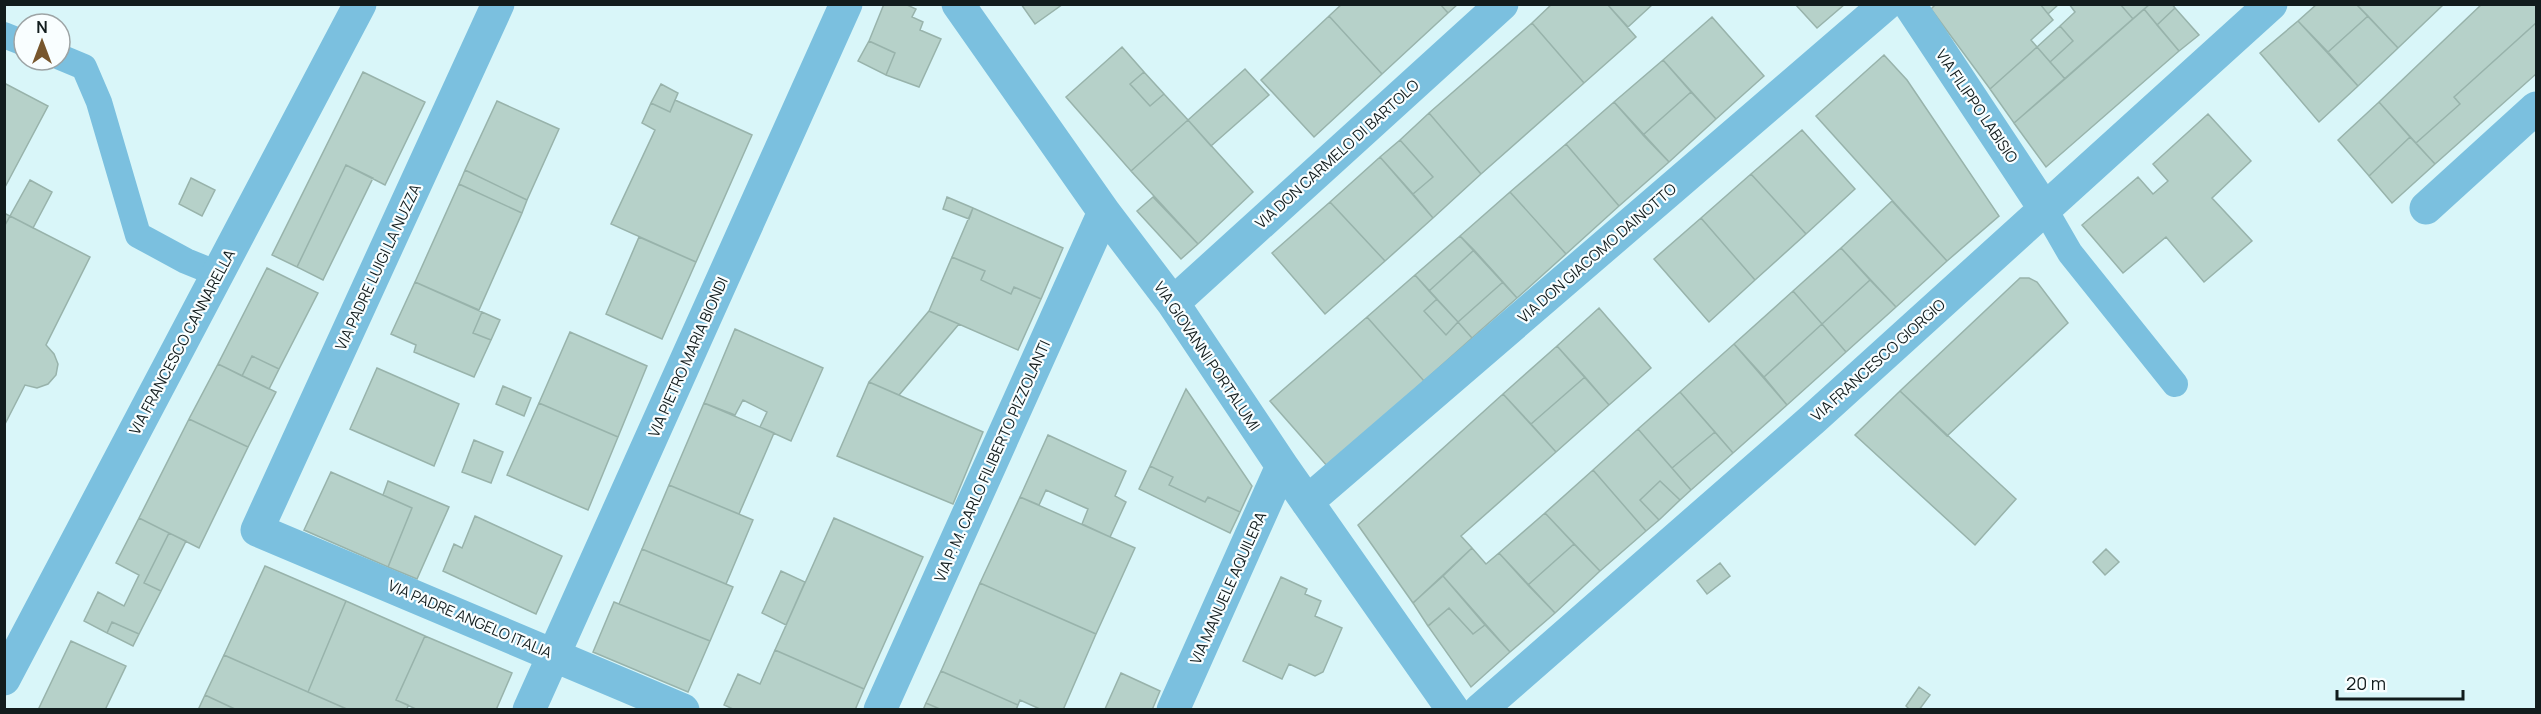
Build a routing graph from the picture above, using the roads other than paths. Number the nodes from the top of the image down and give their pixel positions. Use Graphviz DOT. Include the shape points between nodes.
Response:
graph roads {
  1 [pos="360,4"];
  2 [pos="498,4"];
  3 [pos="846,4"];
  4 [pos="958,4"];
  5 [pos="1502,4"];
  6 [pos="1886,4"];
  7 [pos="1909,4"];
  8 [pos="2253,10"];
  9 [pos="72,62"];
  10 [pos="2536,108"];
  11 [pos="2044,208"];
  12 [pos="2426,208"];
  13 [pos="1104,212"];
  14 [pos="218,274"];
  15 [pos="1173,303"];
  16 [pos="2175,384"];
  17 [pos="1282,466"];
  18 [pos="1307,502"];
  19 [pos="257,530"];
  20 [pos="554,654"];
  21 [pos="4,679"];
  22 [pos="530,710"];
  23 [pos="683,710"];
  24 [pos="880,710"];
  25 [pos="1173,710"];
  26 [pos="1453,710"];
  27 [pos="1480,710"];
  1 -- 14 [label="street, VIA FRANCESCO CANNARELLA"];
  2 -- 19 [label="street, VIA PADRE LUIGI LA NUZZA"];
  3 -- 20 [label="street, VIA PIETRO MARIA BIONDI"];
  4 -- 13 [label="street, VIA GIOVANNI PORTALUMI"];
  5 -- 15 [label="street, VIA DON CARMELO DI BARTOLO"];
  6 -- 18 [label="street, VIA DON GIACOMO DAINOTTO"];
  7 -- 11 [label="street, VIA FILIPPO LABISIO"];
  8 -- 11 [label="street, VIA FRANCESCO GIORGIO"];
  9 -- 14 [label="lane" via="84,67 99,102 138,235"];
  10 -- 12 [label="street"];
  11 -- 16 [label="lane" via="2070,253"];
  11 -- 27 [label="street, VIA FRANCESCO GIORGIO" via="1813,419"];
  13 -- 15 [label="street, VIA GIOVANNI PORTALUMI"];
  13 -- 24 [label="street, VIA P. M. CARLO FILIBERTO PIZZOLANTI"];
  14 -- 21 [label="street, VIA FRANCESCO CANNARELLA"];
  15 -- 17 [label="street, VIA GIOVANNI PORTALUMI"];
  17 -- 18 [label="street, VIA GIOVANNI PORTALUMI"];
  17 -- 25 [label="street, VIA MANUELE AQUILERA"];
  18 -- 26 [label="street, VIA GIOVANNI PORTALUMI"];
  19 -- 20 [label="street, VIA PADRE ANGELO ITALIA"];
  20 -- 22 [label="street, VIA PIETRO MARIA BIONDI"];
  20 -- 23 [label="street, VIA PADRE ANGELO ITALIA"];
}
